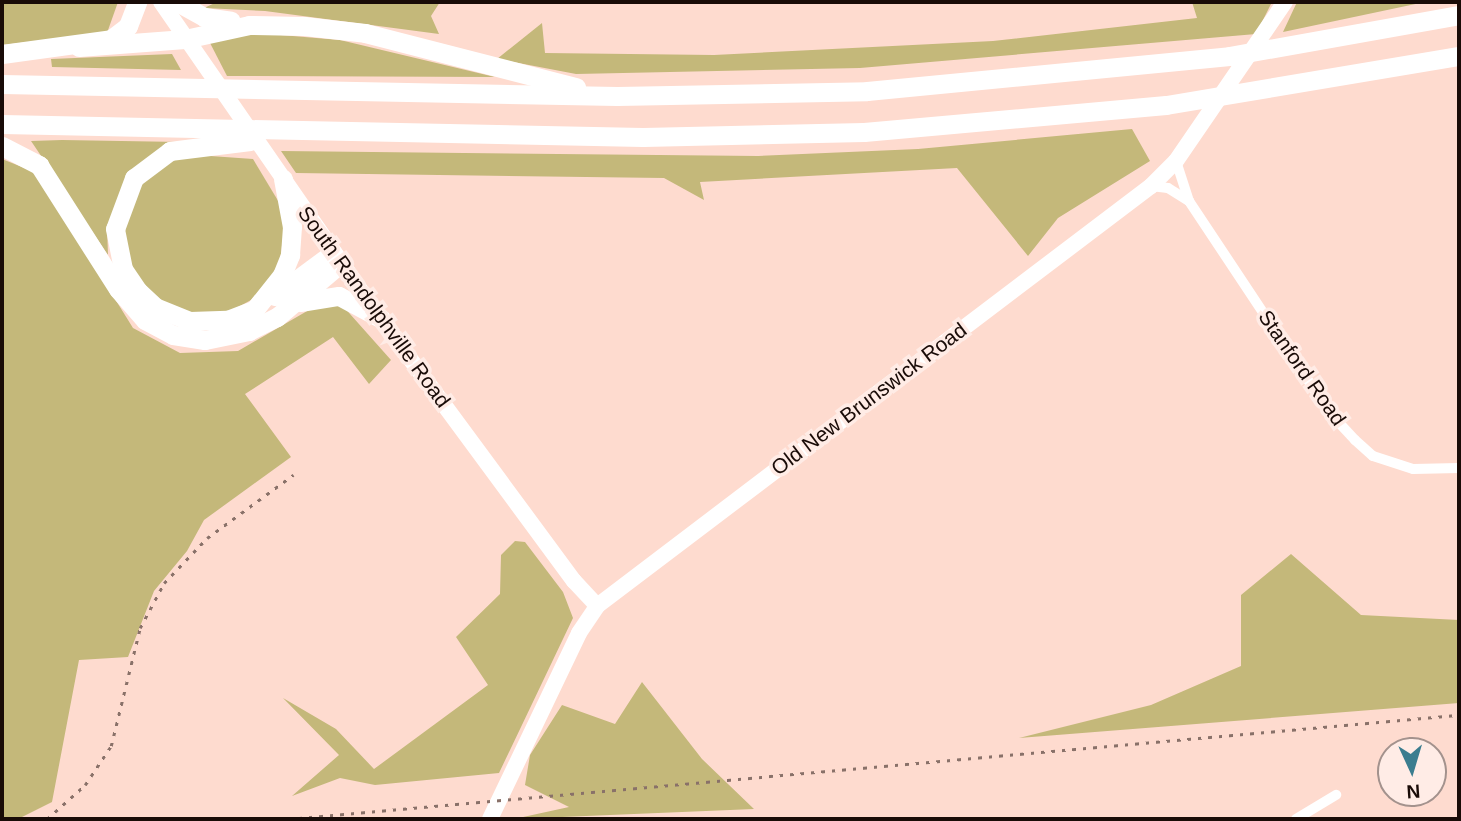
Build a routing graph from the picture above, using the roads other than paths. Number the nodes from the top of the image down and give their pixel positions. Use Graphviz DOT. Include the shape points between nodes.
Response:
graph roads {
  1 [pos="137,2"];
  2 [pos="161,2"];
  3 [pos="177,2"];
  4 [pos="1285,2"];
  5 [pos="1459,15"];
  6 [pos="249,24"];
  7 [pos="185,39"];
  8 [pos="79,47"];
  9 [pos="2,54"];
  10 [pos="1459,56"];
  11 [pos="2,85"];
  12 [pos="617,96"];
  13 [pos="2,124"];
  14 [pos="209,136"];
  15 [pos="2,146"];
  16 [pos="1176,160"];
  17 [pos="283,179"];
  18 [pos="1151,186"];
  19 [pos="1189,201"];
  20 [pos="337,258"];
  21 [pos="293,305"];
  22 [pos="255,309"];
  23 [pos="380,318"];
  24 [pos="1459,468"];
  25 [pos="597,606"];
  26 [pos="1336,794"];
  27 [pos="492,816"];
  28 [pos="1296,819"];
  1 -- 8 [label="highway" via="132,19 119,34"];
  2 -- 7 [label="main road, South Randolphville Road"];
  3 -- 6 [label="highway" via="204,17"];
  4 -- 16 [label="main road, Old New Brunswick Road"];
  5 -- 12 [label="highway" via="1229,56 1054,77 867,91"];
  6 -- 7 [label="highway"];
  6 -- 12 [label="highway" via="365,33"];
  7 -- 8 [label="highway"];
  7 -- 17 [label="main road, South Randolphville Road"];
  8 -- 9 [label="highway"];
  10 -- 14 [label="highway" via="1191,101 928,128 643,137 290,130 265,140"];
  11 -- 12 [label="highway"];
  13 -- 14 [label="highway"];
  14 -- 22 [label="highway" via="144,167 121,204 117,250 138,291 178,318 210,322"];
  15 -- 21 [label="highway" via="39,165 52,180 118,289 159,328 196,339 229,337 261,326"];
  16 -- 18 [label="main road, Old New Brunswick Road"];
  16 -- 19 [label="street, Stanford Road"];
  17 -- 20 [label="main road, South Randolphville Road"];
  17 -- 22 [label="highway" via="292,248 282,275"];
  18 -- 19 [label="street" via="1168,188"];
  18 -- 25 [label="main road, Old New Brunswick Road"];
  19 -- 24 [label="street, Stanford Road" via="1329,412 1355,440 1373,456 1413,469"];
  20 -- 21 [label="highway"];
  20 -- 22 [label="highway"];
  20 -- 23 [label="main road, South Randolphville Road"];
  21 -- 23 [label="highway" via="329,294 355,301"];
  23 -- 25 [label="main road, South Randolphville Road" via="573,582"];
  25 -- 27 [label="main road, Old New Brunswick Road" via="579,633"];
  26 -- 28 [label="street"];
}
